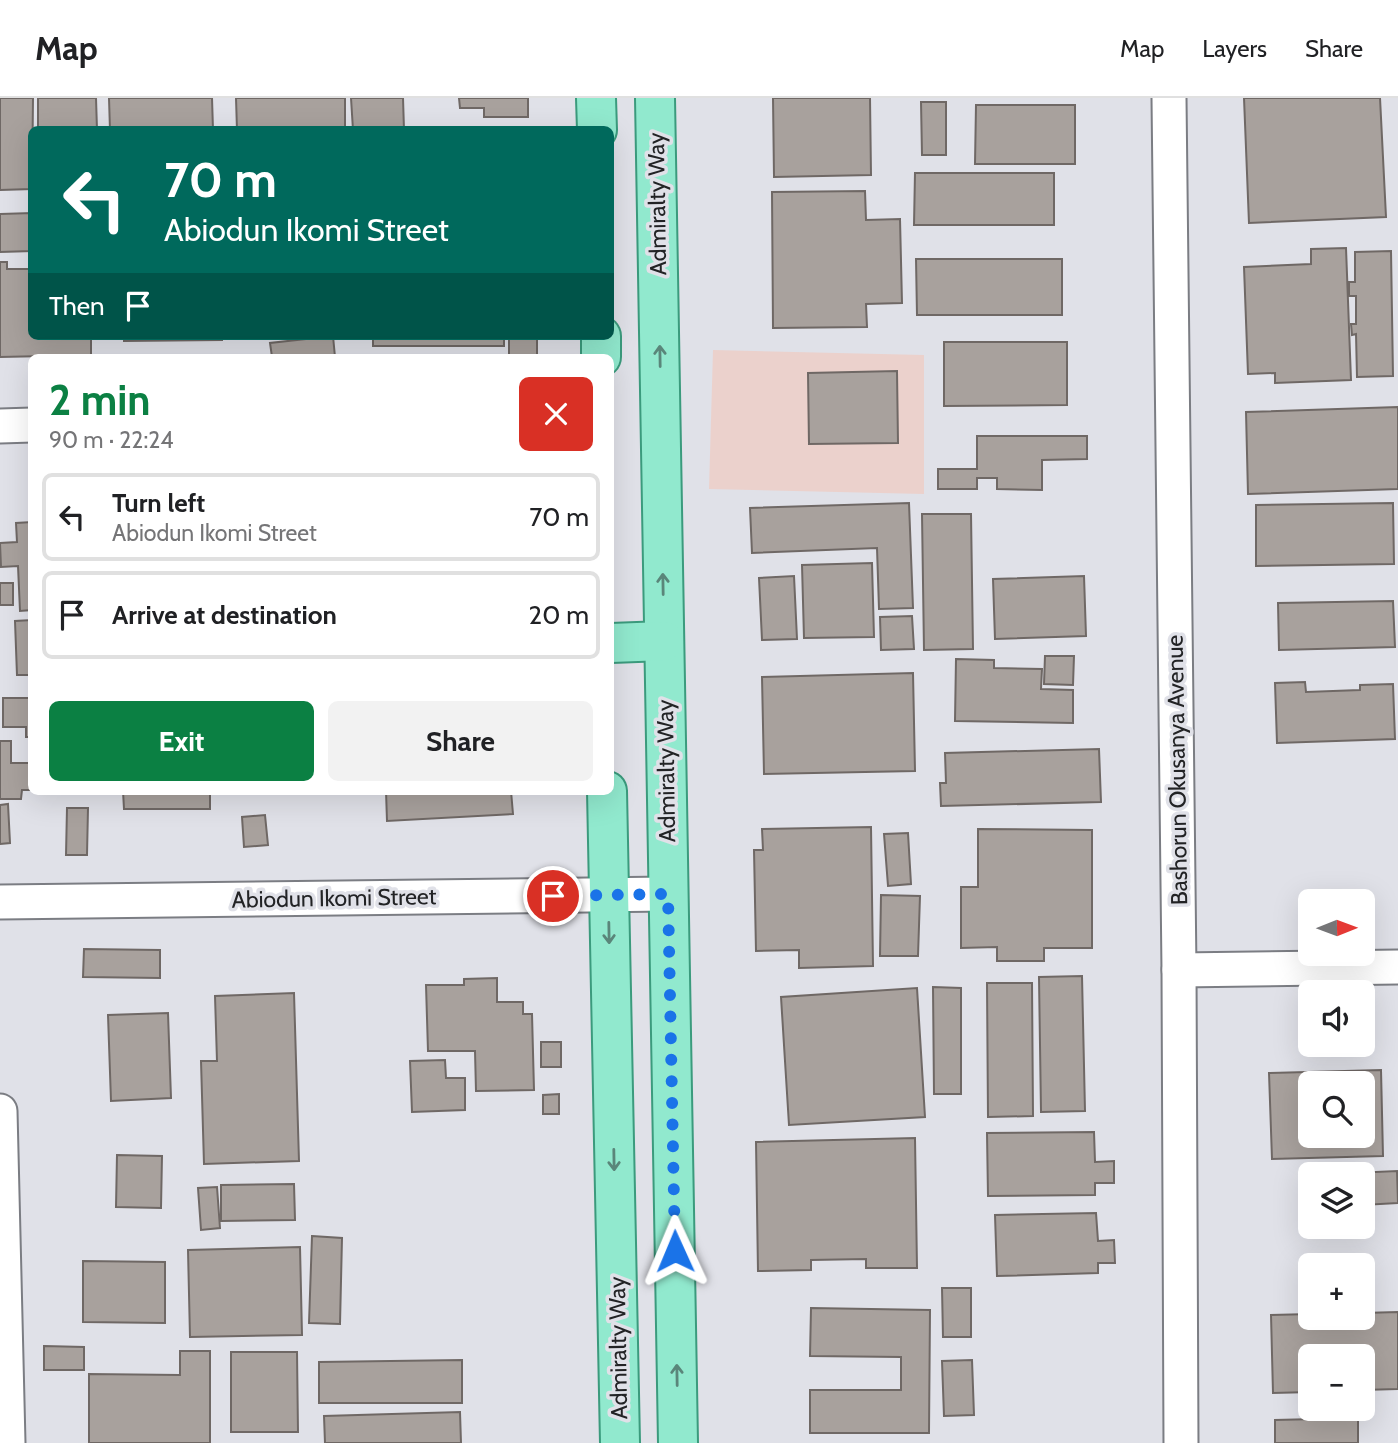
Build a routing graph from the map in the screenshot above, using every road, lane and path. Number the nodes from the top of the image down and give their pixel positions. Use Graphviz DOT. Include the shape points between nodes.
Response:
graph roads {
  1 [pos="596,98"];
  2 [pos="655,98"];
  3 [pos="1169,98"];
  4 [pos="597,126"];
  5 [pos="28,425"];
  6 [pos="0,426"];
  7 [pos="664,641"];
  8 [pos="614,643"];
  9 [pos="607,795"];
  10 [pos="668,894"];
  11 [pos="608,895"];
  12 [pos="0,902"];
  13 [pos="1398,967"];
  14 [pos="1179,970"];
  15 [pos="0,1111"];
  16 [pos="8,1443"];
  17 [pos="620,1443"];
  18 [pos="678,1443"];
  19 [pos="1181,1443"];
  1 -- 4 [label="main road"];
  7 -- 2 [label="main road, Admiralty Way, one-way"];
  3 -- 14 [label="street, Bashorun Okusanya Avenue"];
  5 -- 6 [label="street"];
  7 -- 8 [label="main road"];
  7 -- 10 [label="main road, Admiralty Way"];
  9 -- 11 [label="main road, Admiralty Way"];
  10 -- 11 [label="street, Abiodun Ikomi Street"];
  18 -- 10 [label="main road, Admiralty Way, one-way"];
  11 -- 12 [label="street, Abiodun Ikomi Street"];
  11 -- 17 [label="main road, Admiralty Way, one-way"];
  13 -- 14 [label="street"];
  14 -- 19 [label="street, Bashorun Okusanya Avenue"];
  15 -- 16 [label="street"];
}
